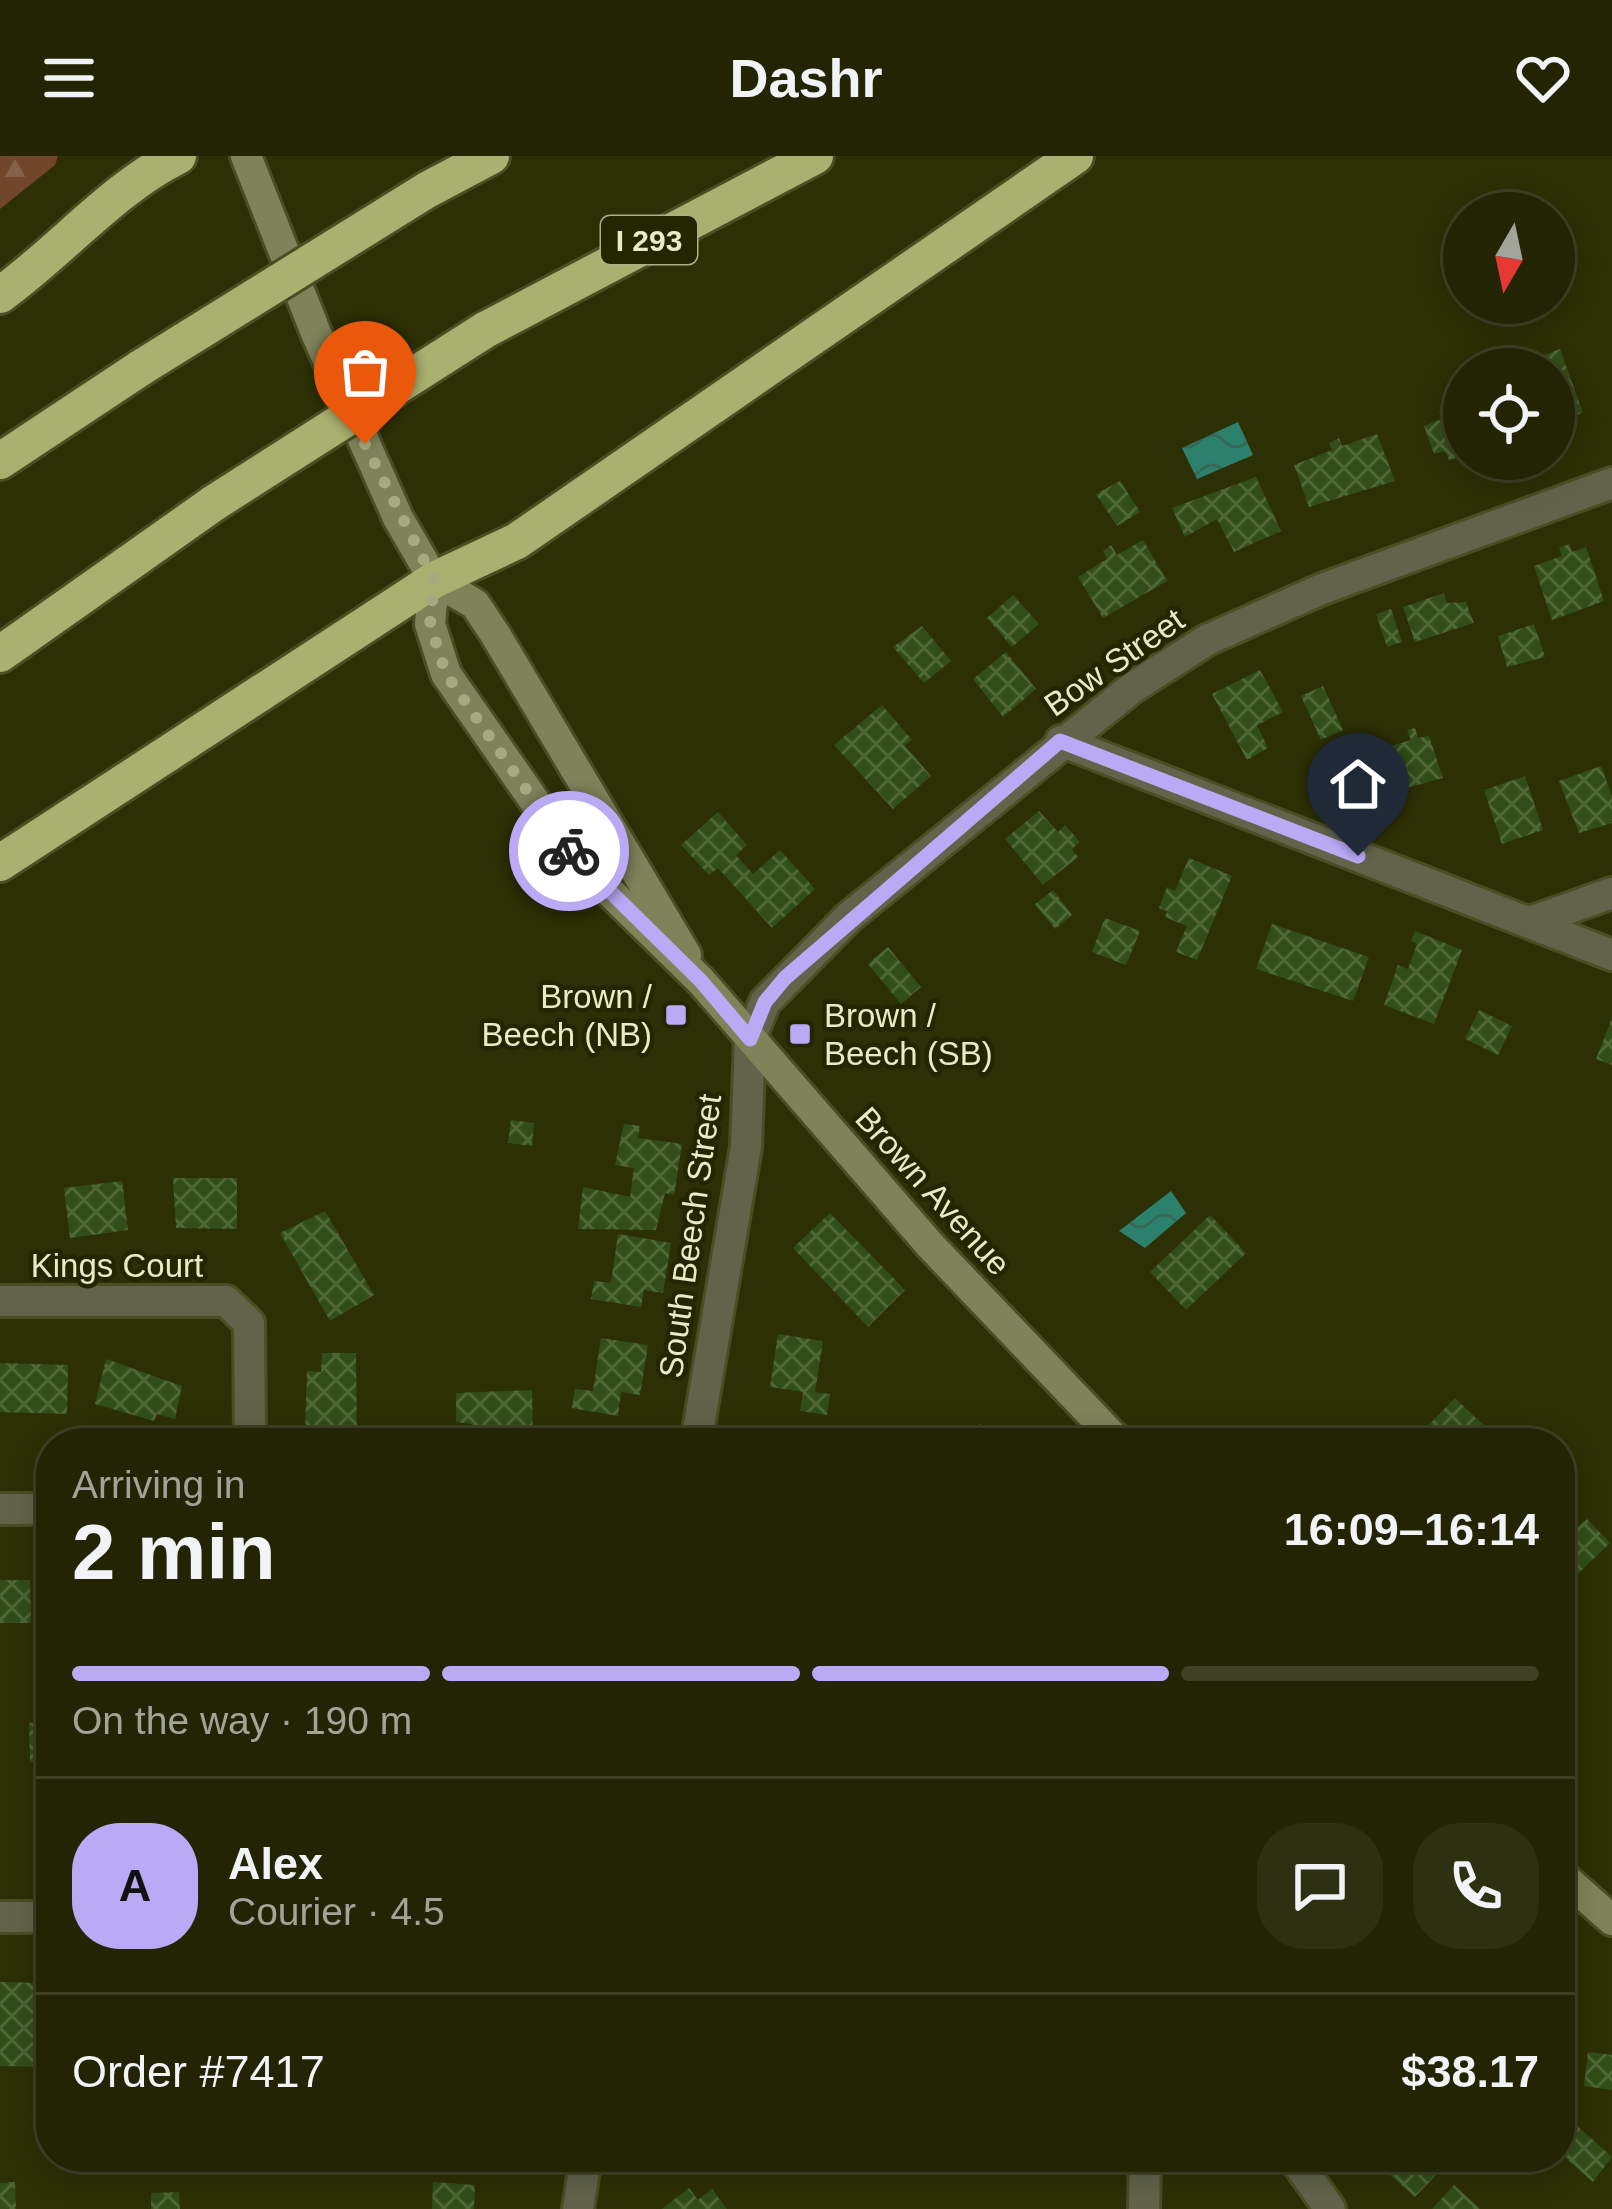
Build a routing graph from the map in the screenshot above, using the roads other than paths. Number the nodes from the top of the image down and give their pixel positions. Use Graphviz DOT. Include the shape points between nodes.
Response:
graph roads {
  1 [pos="178,156"];
  2 [pos="246,156"];
  3 [pos="491,156"];
  4 [pos="815,156"];
  5 [pos="1075,156"];
  6 [pos="0,295"];
  7 [pos="0,461"];
  8 [pos="1612,483"];
  9 [pos="434,580"];
  10 [pos="0,654"];
  11 [pos="1060,741"];
  12 [pos="0,862"];
  13 [pos="1612,893"];
  14 [pos="1533,921"];
  15 [pos="1612,955"];
  16 [pos="701,981"];
  17 [pos="750,1039"];
  18 [pos="0,1300"];
  19 [pos="250,1428"];
  20 [pos="699,1428"];
  21 [pos="1105,1428"];
  22 [pos="0,1509"];
  23 [pos="36,1509"];
  24 [pos="1575,1892"];
  25 [pos="0,1917"];
  26 [pos="36,1917"];
  27 [pos="1612,1920"];
  28 [pos="584,2172"];
  29 [pos="1145,2172"];
  30 [pos="1304,2172"];
  31 [pos="578,2209"];
  32 [pos="1144,2209"];
  33 [pos="1330,2209"];
  1 -- 6 [label="highway"];
  2 -- 9 [label="main road, Brown Avenue" via="325,354"];
  3 -- 7 [label="highway, bridge"];
  4 -- 10 [label="highway, I 293, bridge" via="485,330 214,503"];
  5 -- 9 [label="highway" via="518,541"];
  8 -- 11 [label="street, Bow Street" via="1207,640"];
  9 -- 12 [label="highway"];
  9 -- 16 [label="main road, Brown Avenue" via="475,604"];
  9 -- 16 [label="main road, Brown Avenue" via="430,624 446,674 517,781 604,890"];
  11 -- 14 [label="street"];
  11 -- 17 [label="street, Bow Street" via="785,978"];
  13 -- 14 [label="street"];
  14 -- 15 [label="street"];
  16 -- 17 [label="main road, Brown Avenue"];
  17 -- 20 [label="street, South Beech Street" via="746,1147"];
  17 -- 21 [label="main road, Brown Avenue"];
  18 -- 19 [label="street, Kings Court" via="226,1301 249,1323"];
  22 -- 23 [label="street"];
  24 -- 27 [label="main road"];
  25 -- 26 [label="street"];
  28 -- 31 [label="street"];
  29 -- 32 [label="street"];
  30 -- 33 [label="street"];
}
